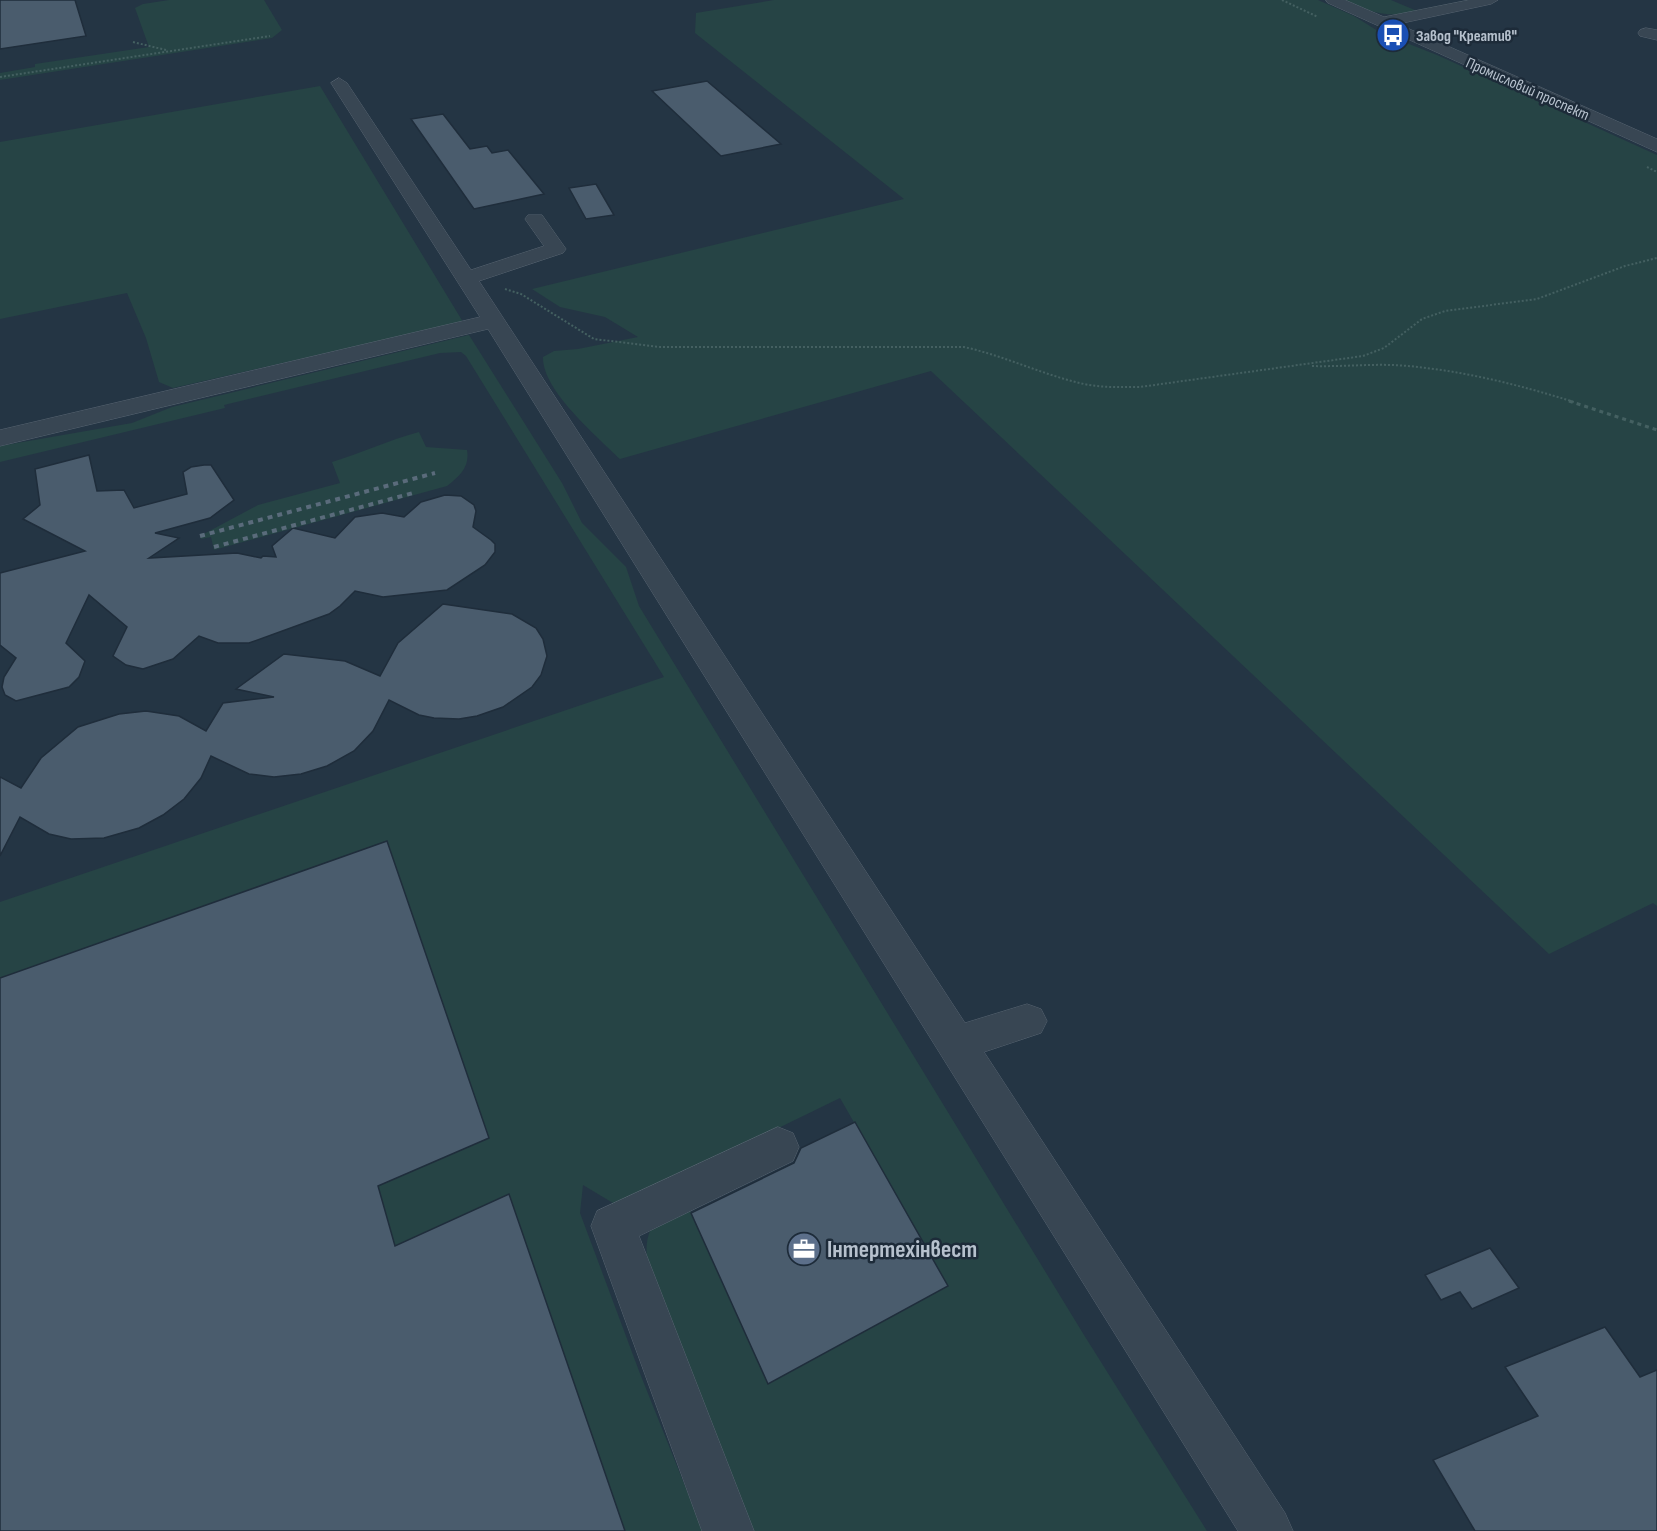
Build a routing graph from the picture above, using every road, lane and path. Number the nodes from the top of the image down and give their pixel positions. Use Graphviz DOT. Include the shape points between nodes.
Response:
graph roads {
  1 [pos="1333,0"];
  2 [pos="1491,0"];
  3 [pos="1383,22"];
  4 [pos="270,36"];
  5 [pos="133,42"];
  6 [pos="169,51"];
  7 [pos="0,77"];
  8 [pos="339,83"];
  9 [pos="1657,146"];
  10 [pos="535,219"];
  11 [pos="1657,258"];
  12 [pos="467,278"];
  13 [pos="494,321"];
  14 [pos="1300,366"];
  15 [pos="1657,430"];
  16 [pos="0,438"];
  17 [pos="1027,1021"];
  18 [pos="954,1044"];
  19 [pos="778,1147"];
  20 [pos="728,1531"];
  21 [pos="1267,1531"];
  1 -- 3 [label="street, Промисловий проспект"];
  2 -- 3 [label="street"];
  3 -- 9 [label="street, Промисловий проспект"];
  4 -- 6 [label="path"];
  5 -- 6 [label="path"];
  6 -- 7 [label="path"];
  8 -- 12 [label="street"];
  10 -- 12 [label="street" via="556,249"];
  11 -- 14 [label="path" via="1537,299 1445,311 1422,319 1384,348 1363,356"];
  12 -- 13 [label="street"];
  12 -- 14 [label="path" via="521,294 594,339 660,346 964,346 1106,388"];
  13 -- 16 [label="street"];
  13 -- 18 [label="street"];
  14 -- 15 [label="path" via="1406,366 1447,372 1539,393"];
  17 -- 18 [label="street"];
  18 -- 21 [label="street"];
  19 -- 20 [label="street" via="613,1226"];
}
